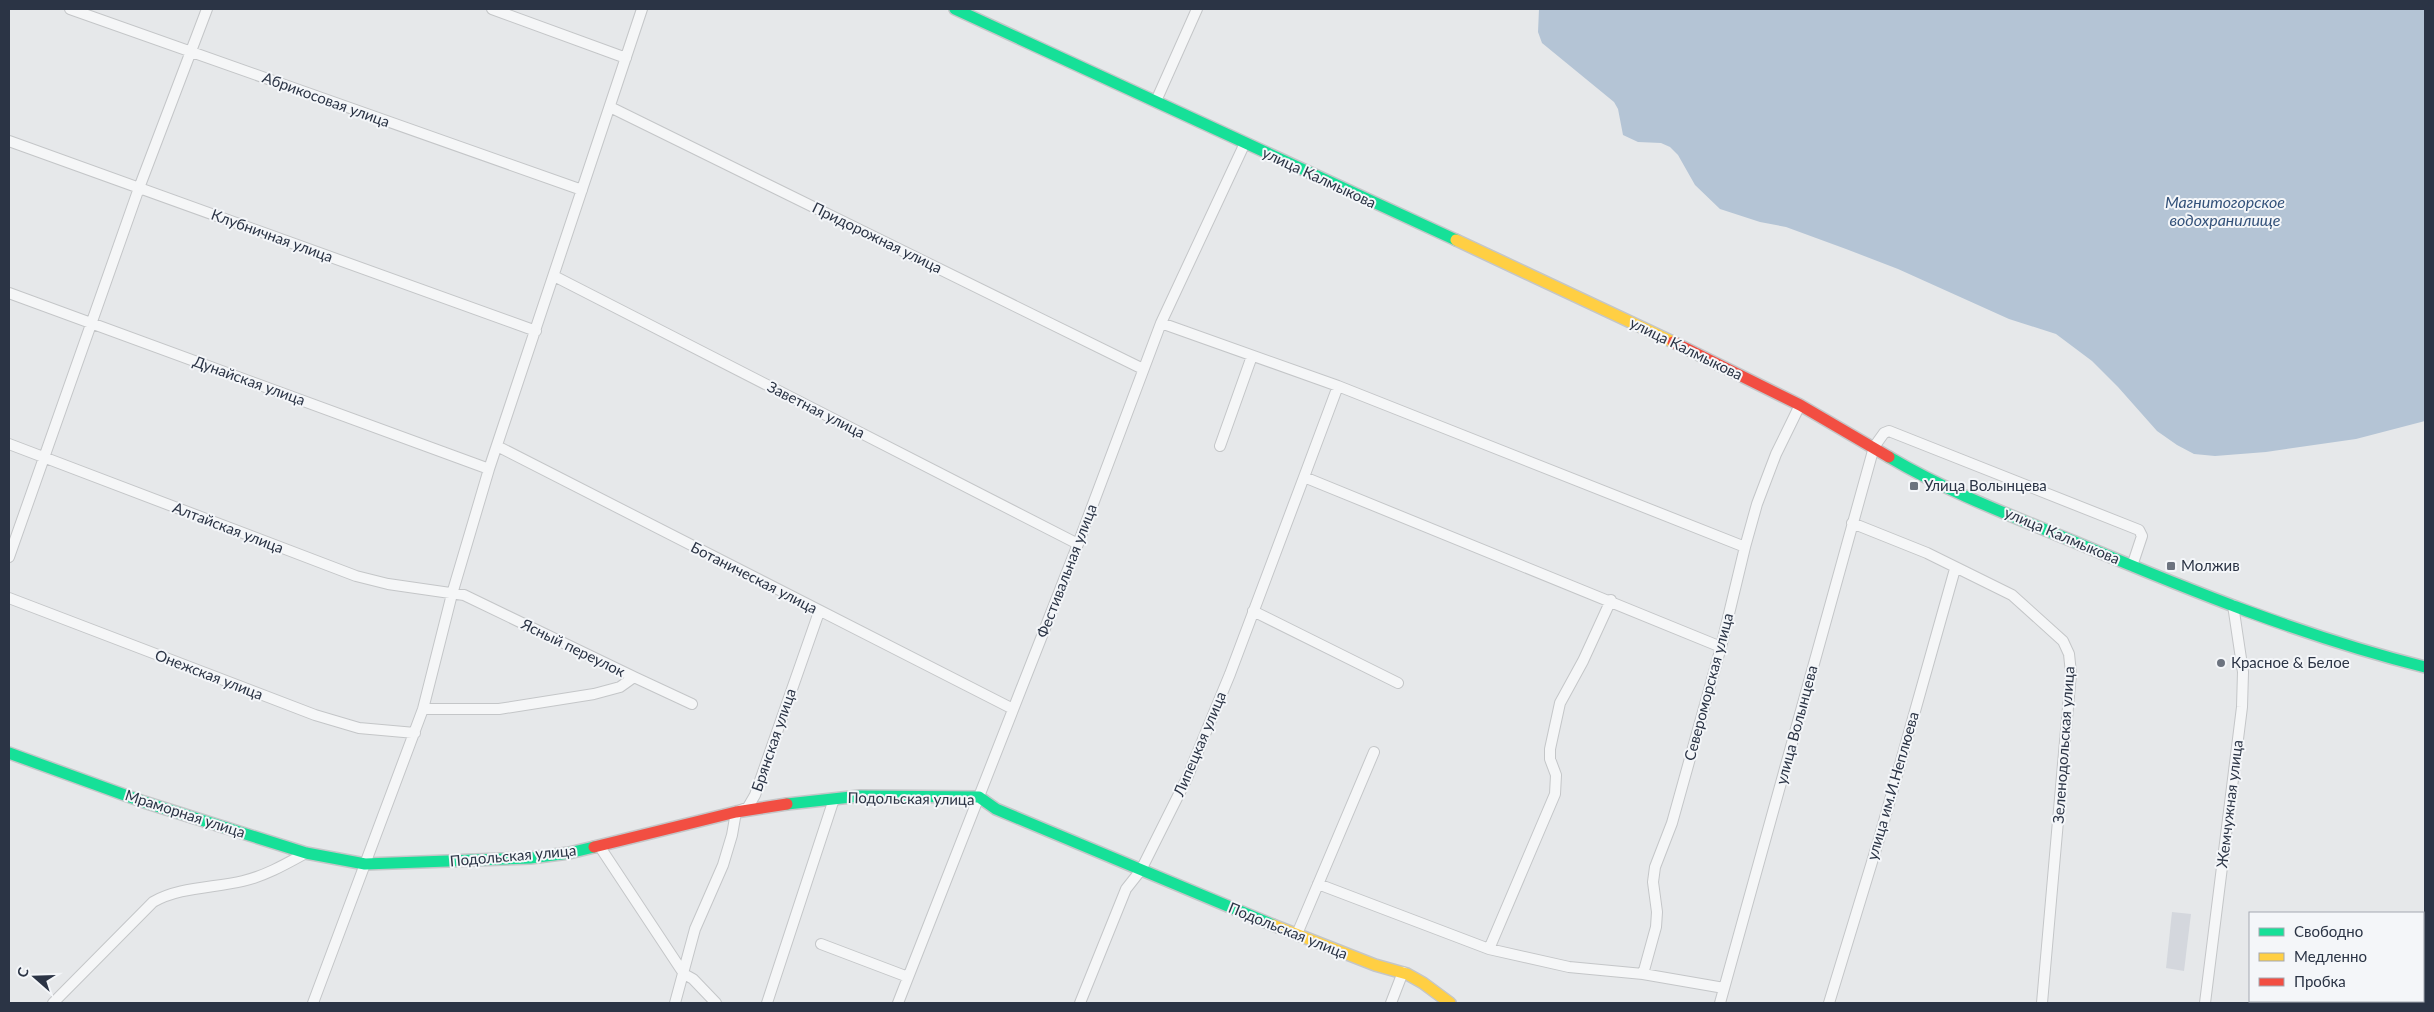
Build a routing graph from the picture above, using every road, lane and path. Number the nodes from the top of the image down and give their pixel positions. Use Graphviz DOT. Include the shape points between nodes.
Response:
graph roads {
  1 [pos="70,9"];
  2 [pos="207,9"];
  3 [pos="492,9"];
  4 [pos="642,9"];
  5 [pos="955,9"];
  6 [pos="1197,9"];
  7 [pos="191,52"];
  8 [pos="626,58"];
  9 [pos="1156,101"];
  10 [pos="610,107"];
  11 [pos="9,141"];
  12 [pos="1245,144"];
  13 [pos="139,188"];
  14 [pos="582,190"];
  15 [pos="554,276"];
  16 [pos="9,293"];
  17 [pos="92,323"];
  18 [pos="1160,324"];
  19 [pos="536,331"];
  20 [pos="1252,356"];
  21 [pos="1143,369"];
  22 [pos="1338,386"];
  23 [pos="1800,405"];
  24 [pos="9,444"];
  25 [pos="496,446"];
  26 [pos="1220,446"];
  27 [pos="1874,447"];
  28 [pos="44,457"];
  29 [pos="489,469"];
  30 [pos="1304,477"];
  31 [pos="1852,523"];
  32 [pos="1078,544"];
  33 [pos="1745,547"];
  34 [pos="9,557"];
  35 [pos="2132,566"];
  36 [pos="1955,569"];
  37 [pos="452,594"];
  38 [pos="9,598"];
  39 [pos="1611,600"];
  40 [pos="2233,605"];
  41 [pos="1253,611"];
  42 [pos="819,612"];
  43 [pos="1722,647"];
  44 [pos="2425,667"];
  45 [pos="634,677"];
  46 [pos="1398,683"];
  47 [pos="692,704"];
  48 [pos="1013,709"];
  49 [pos="423,710"];
  50 [pos="415,733"];
  51 [pos="1374,752"];
  52 [pos="9,753"];
  53 [pos="979,797"];
  54 [pos="834,799"];
  55 [pos="736,812"];
  56 [pos="600,847"];
  57 [pos="306,853"];
  58 [pos="365,864"];
  59 [pos="1141,870"];
  60 [pos="1318,884"];
  61 [pos="1297,934"];
  62 [pos="821,944"];
  63 [pos="1489,949"];
  64 [pos="1403,972"];
  65 [pos="684,974"];
  66 [pos="1644,974"];
  67 [pos="908,977"];
  68 [pos="1724,988"];
  69 [pos="53,1003"];
  70 [pos="313,1003"];
  71 [pos="675,1003"];
  72 [pos="716,1003"];
  73 [pos="767,1003"];
  74 [pos="898,1003"];
  75 [pos="1080,1003"];
  76 [pos="1391,1003"];
  77 [pos="1450,1003"];
  78 [pos="1720,1003"];
  79 [pos="1829,1003"];
  80 [pos="2042,1003"];
  81 [pos="2205,1003"];
  1 -- 7 [label="street, Абрикосовая улица"];
  2 -- 7 [label="street"];
  3 -- 8 [label="street"];
  4 -- 8 [label="street"];
  5 -- 9 [label="main road, улица Калмыкова"];
  6 -- 9 [label="street"];
  7 -- 13 [label="street"];
  7 -- 14 [label="street, Абрикосовая улица"];
  8 -- 10 [label="street"];
  9 -- 12 [label="main road, улица Калмыкова"];
  10 -- 14 [label="street"];
  10 -- 21 [label="street, Придорожная улица"];
  11 -- 13 [label="street, Клубничная улица"];
  12 -- 18 [label="street, Фестивальная улица"];
  12 -- 23 [label="main road, улица Калмыкова" via="1637,324"];
  13 -- 17 [label="street"];
  13 -- 19 [label="street, Клубничная улица"];
  14 -- 15 [label="street"];
  15 -- 19 [label="street"];
  15 -- 32 [label="street, Заветная улица"];
  16 -- 17 [label="street, Дунайская улица"];
  17 -- 28 [label="street"];
  17 -- 29 [label="street, Дунайская улица"];
  18 -- 20 [label="street"];
  18 -- 21 [label="street, Фестивальная улица"];
  19 -- 25 [label="street"];
  20 -- 22 [label="street"];
  20 -- 26 [label="street"];
  21 -- 32 [label="street, Фестивальная улица"];
  22 -- 30 [label="street, Липецкая улица"];
  22 -- 33 [label="street"];
  23 -- 27 [label="main road, улица Калмыкова"];
  23 -- 33 [label="street, Североморская улица" via="1765,481"];
  24 -- 28 [label="street, Алтайская улица"];
  25 -- 29 [label="street"];
  25 -- 42 [label="street, Ботаническая улица"];
  27 -- 31 [label="street, улица Волынцева"];
  27 -- 35 [label="main road, улица Калмыкова" via="1912,471 1958,493"];
  27 -- 35 [label="street" via="1889,431 2139,530 2142,536"];
  28 -- 34 [label="street"];
  28 -- 37 [label="street, Алтайская улица" via="348,573 388,584"];
  29 -- 37 [label="street"];
  30 -- 39 [label="street"];
  30 -- 41 [label="street, Липецкая улица"];
  31 -- 36 [label="street, Зеленодольская улица"];
  31 -- 68 [label="street, улица Волынцева"];
  32 -- 48 [label="street, Фестивальная улица"];
  33 -- 43 [label="street, Североморская улица"];
  35 -- 40 [label="main road, улица Калмыкова"];
  36 -- 79 [label="street, улица им.И.Неплюева" via="1879,840"];
  36 -- 80 [label="street, Зеленодольская улица" via="2012,595 2063,641 2069,654 2071,673"];
  37 -- 45 [label="street, Ясный переулок" via="464,595"];
  37 -- 49 [label="street"];
  38 -- 50 [label="street, Онежская улица" via="315,716 360,728"];
  39 -- 43 [label="street"];
  39 -- 63 [label="street" via="1560,703 1550,749 1557,783 1555,794"];
  40 -- 44 [label="main road, улица Калмыкова" via="2369,654"];
  40 -- 81 [label="street, Жемчужная улица" via="2243,672 2242,707"];
  41 -- 46 [label="street"];
  41 -- 59 [label="street, Липецкая улица" via="1187,778"];
  42 -- 48 [label="street, Ботаническая улица"];
  42 -- 55 [label="street, Брянская улица" via="753,801"];
  43 -- 66 [label="street, Североморская улица" via="1672,823 1655,867 1656,927"];
  45 -- 47 [label="street"];
  45 -- 49 [label="street, Ясный переулок" via="620,687 594,694 499,709"];
  48 -- 53 [label="street, Фестивальная улица"];
  49 -- 50 [label="street"];
  50 -- 58 [label="street"];
  51 -- 60 [label="street"];
  52 -- 57 [label="main road, Мраморная улица" via="144,802"];
  53 -- 54 [label="main road, Подольская улица" via="860,796"];
  53 -- 59 [label="main road, Подольская улица" via="996,809"];
  53 -- 67 [label="street, Фестивальная улица"];
  54 -- 55 [label="main road, Подольская улица"];
  54 -- 73 [label="street"];
  55 -- 56 [label="main road, Подольская улица"];
  55 -- 65 [label="street" via="723,865 695,929"];
  56 -- 58 [label="main road, Подольская улица" via="530,858"];
  56 -- 65 [label="street"];
  57 -- 58 [label="main road, Мраморная улица"];
  57 -- 69 [label="street" via="246,881 163,896 153,902"];
  58 -- 70 [label="street"];
  59 -- 61 [label="main road, Подольская улица"];
  59 -- 75 [label="street, Липецкая улица" via="1126,889"];
  60 -- 61 [label="street"];
  60 -- 63 [label="street"];
  61 -- 64 [label="main road, Подольская улица" via="1375,965"];
  62 -- 67 [label="street"];
  63 -- 66 [label="street" via="1569,967"];
  64 -- 76 [label="street"];
  64 -- 77 [label="main road, Подольская улица"];
  65 -- 71 [label="street"];
  65 -- 72 [label="street"];
  66 -- 68 [label="street"];
  67 -- 74 [label="street, Фестивальная улица"];
  68 -- 78 [label="street, улица Волынцева"];
}
